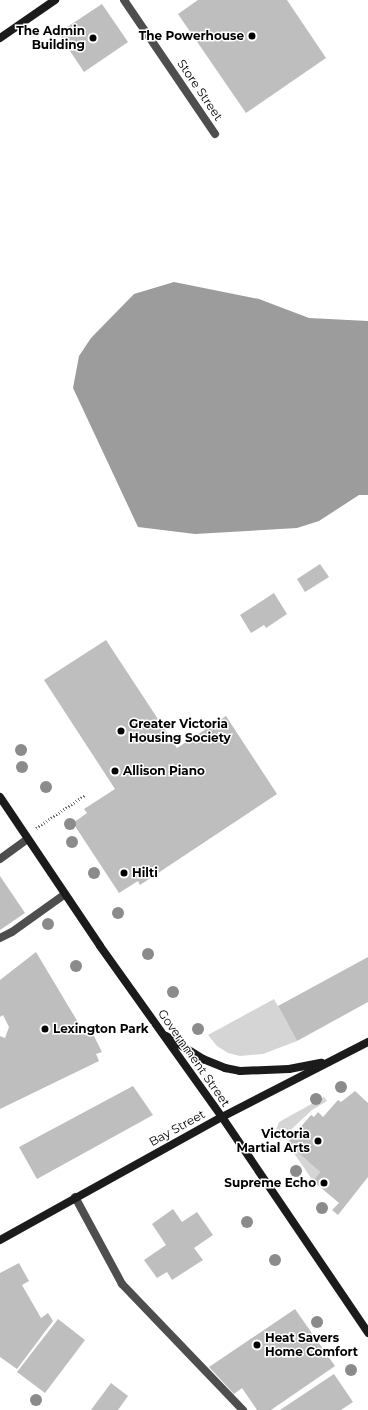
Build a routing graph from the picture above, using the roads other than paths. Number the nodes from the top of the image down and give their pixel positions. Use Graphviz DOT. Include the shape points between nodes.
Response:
graph roads {
  1 [pos="55,0"];
  2 [pos="124,0"];
  3 [pos="0,38"];
  4 [pos="215,134"];
  5 [pos="0,797"];
  6 [pos="27,837"];
  7 [pos="0,859"];
  8 [pos="65,894"];
  9 [pos="0,938"];
  10 [pos="162,1033"];
  11 [pos="368,1042"];
  12 [pos="331,1060"];
  13 [pos="222,1117"];
  14 [pos="75,1197"];
  15 [pos="0,1240"];
  16 [pos="368,1333"];
  17 [pos="243,1410"];
  1 -- 3 [label="main road"];
  2 -- 4 [label="street, Store Street"];
  5 -- 6 [label="main road, Government Street"];
  6 -- 7 [label="street"];
  6 -- 8 [label="main road, Government Street"];
  8 -- 9 [label="street"];
  8 -- 10 [label="main road, Government Street"];
  10 -- 12 [label="main road" via="203,1059 240,1071 289,1069"];
  10 -- 13 [label="main road, Government Street"];
  11 -- 12 [label="main road, Bay Street"];
  12 -- 13 [label="main road, Bay Street"];
  13 -- 14 [label="main road, Bay Street"];
  13 -- 16 [label="main road, Government Street"];
  14 -- 15 [label="main road, Bay Street"];
  14 -- 17 [label="street" via="122,1284"];
}
